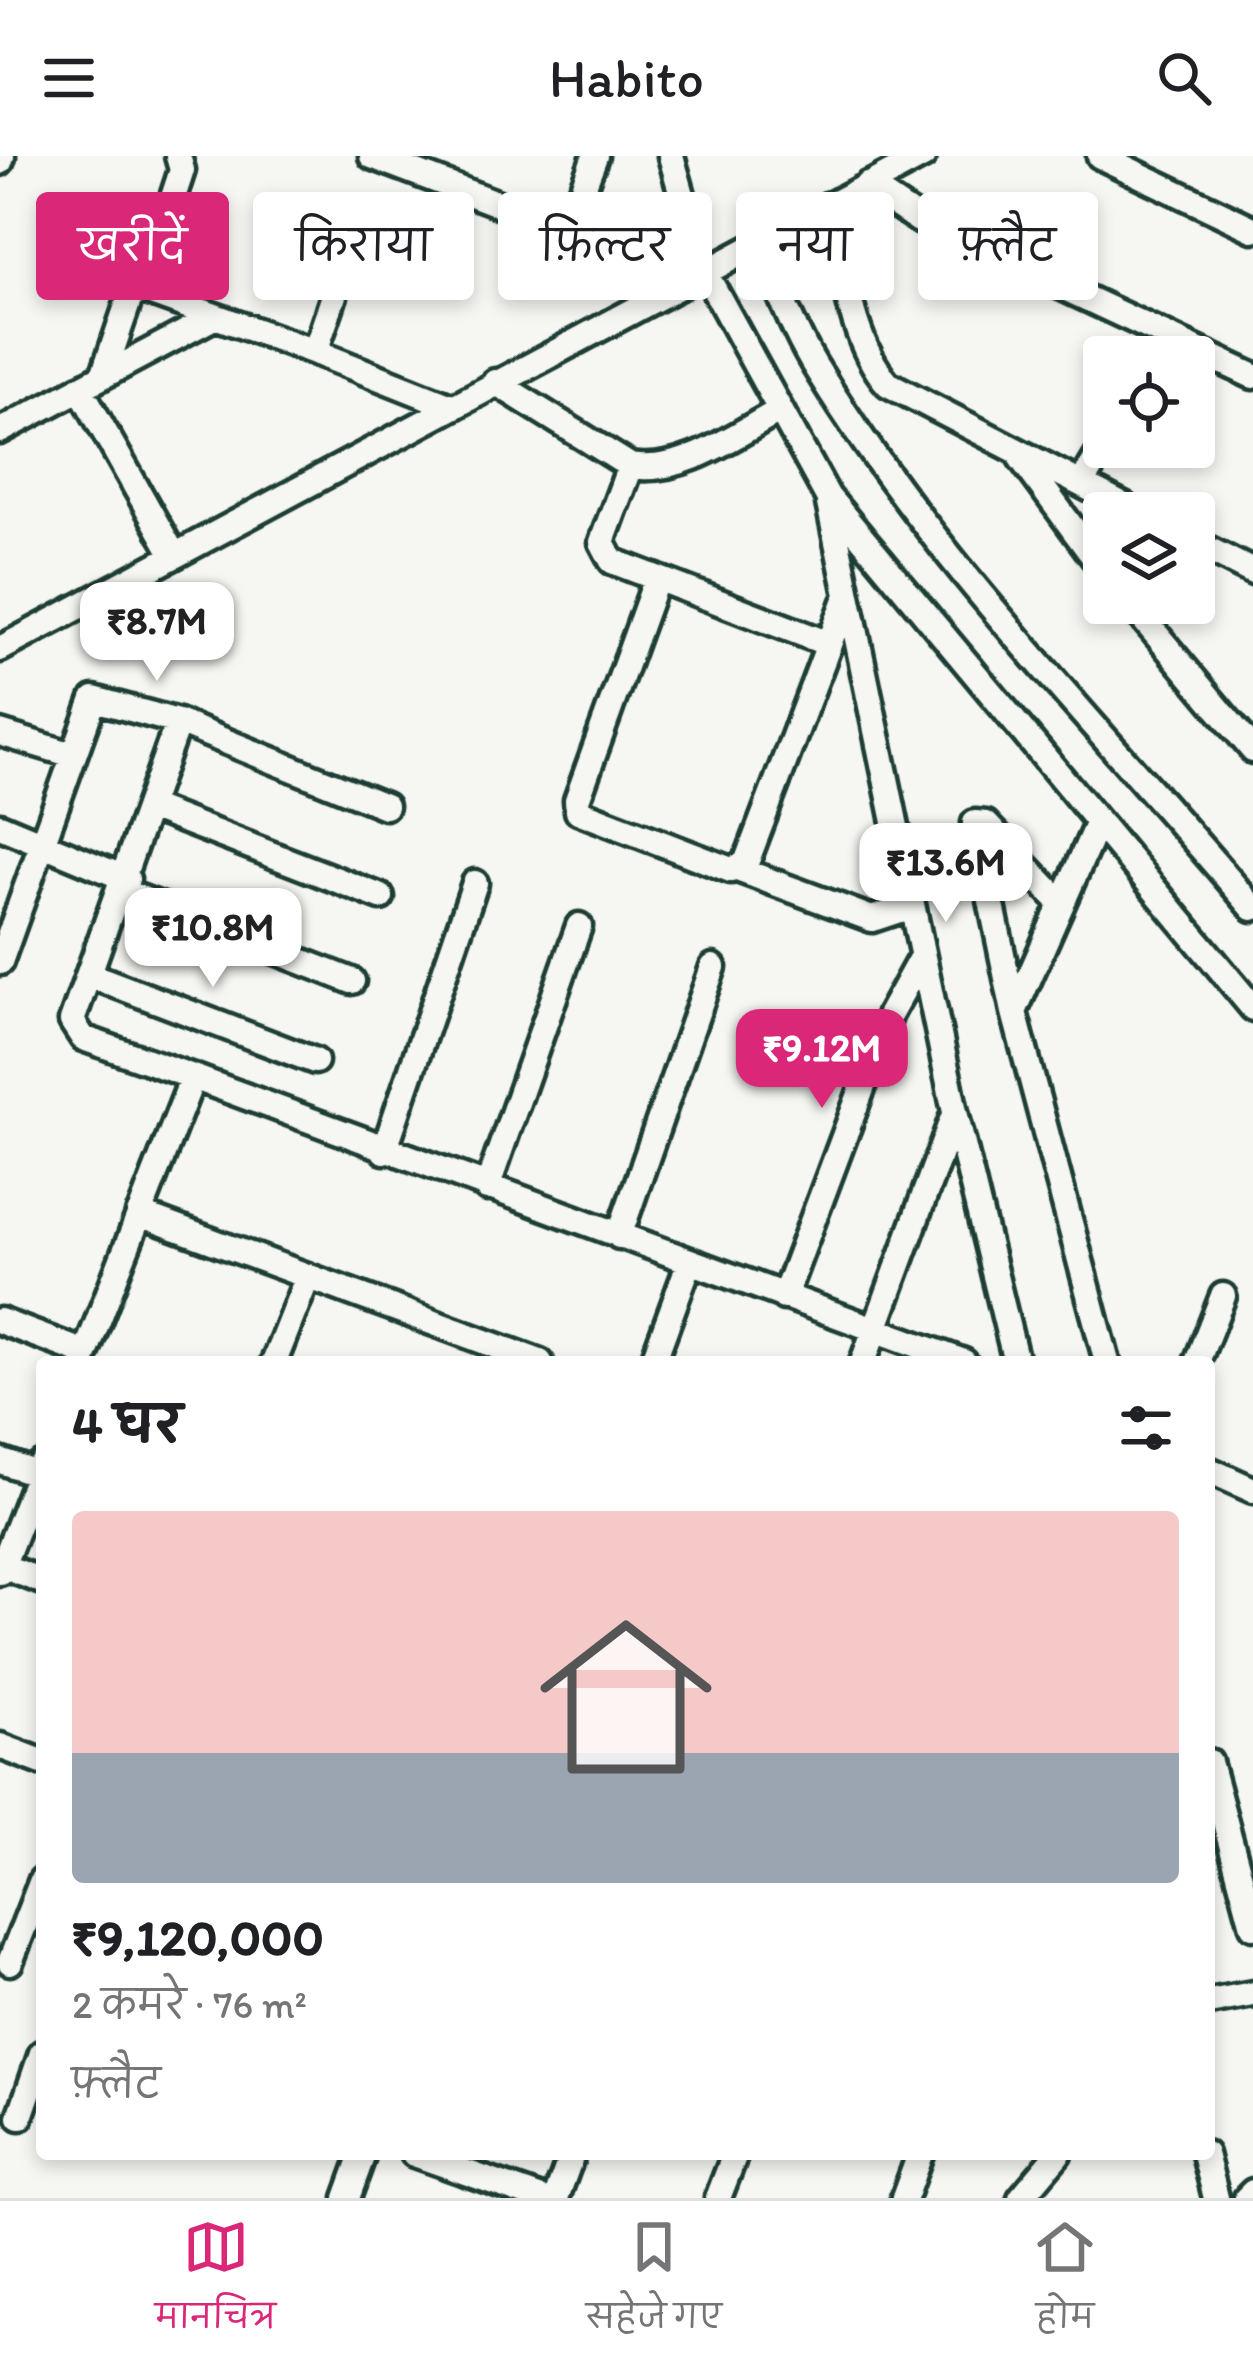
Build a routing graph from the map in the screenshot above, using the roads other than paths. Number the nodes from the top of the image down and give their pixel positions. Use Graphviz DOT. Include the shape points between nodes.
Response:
graph roads {
  1 [pos="178,156"];
  2 [pos="372,156"];
  3 [pos="595,156"];
  4 [pos="671,156"];
  5 [pos="923,156"];
  6 [pos="1100,156"];
  7 [pos="435,167"];
  8 [pos="867,185"];
  9 [pos="176,192"];
  10 [pos="581,192"];
  11 [pos="679,192"];
  12 [pos="854,192"];
  13 [pos="498,197"];
  14 [pos="1253,229"];
  15 [pos="129,300"];
  16 [pos="177,300"];
  17 [pos="333,300"];
  18 [pos="646,300"];
  19 [pos="712,300"];
  20 [pos="774,300"];
  21 [pos="854,300"];
  22 [pos="214,317"];
  23 [pos="1143,336"];
  24 [pos="315,352"];
  25 [pos="1215,364"];
  26 [pos="104,373"];
  27 [pos="1253,376"];
  28 [pos="495,382"];
  29 [pos="80,388"];
  30 [pos="452,406"];
  31 [pos="779,411"];
  32 [pos="0,431"];
  33 [pos="1016,451"];
  34 [pos="630,466"];
  35 [pos="1091,468"];
  36 [pos="1081,484"];
  37 [pos="1096,492"];
  38 [pos="828,497"];
  39 [pos="1083,542"];
  40 [pos="1215,553"];
  41 [pos="174,555"];
  42 [pos="1253,572"];
  43 [pos="657,578"];
  44 [pos="846,600"];
  45 [pos="1148,624"];
  46 [pos="829,644"];
  47 [pos="2,646"];
  48 [pos="178,722"];
  49 [pos="0,733"];
  50 [pos="1253,750"];
  51 [pos="74,755"];
  52 [pos="385,806"];
  53 [pos="152,808"];
  54 [pos="1098,822"];
  55 [pos="0,826"];
  56 [pos="43,844"];
  57 [pos="740,870"];
  58 [pos="475,883"];
  59 [pos="124,885"];
  60 [pos="381,897"];
  61 [pos="1061,903"];
  62 [pos="911,906"];
  63 [pos="1253,908"];
  64 [pos="579,926"];
  65 [pos="1,954"];
  66 [pos="922,956"];
  67 [pos="713,967"];
  68 [pos="90,975"];
  69 [pos="352,981"];
  70 [pos="1253,1008"];
  71 [pos="1014,1012"];
  72 [pos="315,1060"];
  73 [pos="193,1077"];
  74 [pos="955,1112"];
  75 [pos="384,1151"];
  76 [pos="487,1188"];
  77 [pos="140,1214"];
  78 [pos="619,1236"];
  79 [pos="690,1261"];
  80 [pos="308,1276"];
  81 [pos="1223,1296"];
  82 [pos="784,1297"];
  83 [pos="0,1321"];
  84 [pos="875,1330"];
  85 [pos="82,1356"];
  86 [pos="84,1356"];
  87 [pos="276,1356"];
  88 [pos="524,1356"];
  89 [pos="654,1356"];
  90 [pos="865,1356"];
  91 [pos="947,1356"];
  92 [pos="1015,1356"];
  93 [pos="1105,1356"];
  94 [pos="1199,1356"];
  95 [pos="0,1461"];
  96 [pos="36,1468"];
  97 [pos="1215,1473"];
  98 [pos="36,1479"];
  99 [pos="1253,1490"];
  100 [pos="1,1569"];
  101 [pos="36,1579"];
  102 [pos="0,1746"];
  103 [pos="36,1760"];
  104 [pos="1215,1782"];
  105 [pos="1249,1893"];
  106 [pos="36,1899"];
  107 [pos="1253,1926"];
  108 [pos="10,1962"];
  109 [pos="1253,1994"];
  110 [pos="1215,2001"];
  111 [pos="36,2070"];
  112 [pos="20,2117"];
  113 [pos="361,2160"];
  114 [pos="431,2160"];
  115 [pos="570,2160"];
  116 [pos="733,2160"];
  117 [pos="918,2160"];
  118 [pos="1053,2160"];
  119 [pos="1206,2160"];
  120 [pos="347,2198"];
  121 [pos="539,2198"];
  122 [pos="556,2198"];
  123 [pos="718,2198"];
  124 [pos="904,2198"];
  125 [pos="1021,2198"];
  126 [pos="1216,2198"];
  1 -- 9 [label="street"];
  2 -- 7 [label="street"];
  3 -- 10 [label="street"];
  4 -- 11 [label="street"];
  5 -- 8 [label="street"];
  6 -- 14 [label="street"];
  7 -- 13 [label="street"];
  8 -- 12 [label="street"];
  8 -- 23 [label="street"];
  15 -- 26 [label="street"];
  16 -- 22 [label="street"];
  17 -- 24 [label="street"];
  18 -- 28 [label="street"];
  19 -- 31 [label="street"];
  20 -- 63 [label="street" via="870,450"];
  21 -- 33 [label="street" via="872,366 888,384"];
  22 -- 24 [label="street"];
  22 -- 26 [label="street"];
  24 -- 30 [label="street"];
  25 -- 27 [label="street"];
  26 -- 29 [label="street"];
  28 -- 30 [label="street"];
  28 -- 34 [label="street"];
  29 -- 32 [label="street"];
  29 -- 41 [label="street"];
  30 -- 41 [label="street"];
  31 -- 34 [label="street" via="670,465"];
  31 -- 38 [label="street"];
  33 -- 36 [label="street"];
  33 -- 39 [label="street"];
  34 -- 43 [label="street" via="602,542 612,561"];
  35 -- 36 [label="street"];
  36 -- 37 [label="street"];
  38 -- 44 [label="street"];
  38 -- 54 [label="street"];
  40 -- 42 [label="street"];
  41 -- 47 [label="street"];
  43 -- 46 [label="street"];
  43 -- 57 [label="street" via="578,811"];
  44 -- 46 [label="street"];
  44 -- 62 [label="street"];
  45 -- 50 [label="street"];
  46 -- 57 [label="street"];
  48 -- 51 [label="street" via="94,699"];
  48 -- 52 [label="street"];
  48 -- 53 [label="street"];
  49 -- 51 [label="street"];
  51 -- 56 [label="street"];
  53 -- 59 [label="street"];
  53 -- 60 [label="street"];
  54 -- 61 [label="street"];
  54 -- 70 [label="street"];
  55 -- 56 [label="street"];
  56 -- 59 [label="street"];
  56 -- 65 [label="street"];
  57 -- 62 [label="street" via="872,919"];
  58 -- 75 [label="street"];
  59 -- 68 [label="street"];
  59 -- 69 [label="street"];
  61 -- 71 [label="street"];
  61 -- 71 [label="street" via="986,824 975,824"];
  62 -- 66 [label="street"];
  64 -- 76 [label="street"];
  66 -- 74 [label="street"];
  66 -- 82 [label="street" via="890,1014"];
  67 -- 78 [label="street"];
  68 -- 72 [label="street"];
  68 -- 73 [label="street" via="74,1032"];
  71 -- 93 [label="street"];
  73 -- 75 [label="street"];
  73 -- 77 [label="street"];
  74 -- 84 [label="street"];
  74 -- 92 [label="street"];
  75 -- 76 [label="street"];
  76 -- 78 [label="street"];
  77 -- 80 [label="street"];
  77 -- 86 [label="street"];
  78 -- 79 [label="street"];
  79 -- 82 [label="street"];
  79 -- 89 [label="street"];
  80 -- 87 [label="street"];
  80 -- 88 [label="street"];
  81 -- 94 [label="street"];
  82 -- 84 [label="street"];
  83 -- 85 [label="street"];
  84 -- 90 [label="street"];
  84 -- 91 [label="street"];
  95 -- 96 [label="street"];
  97 -- 99 [label="street"];
  98 -- 100 [label="street"];
  100 -- 101 [label="street"];
  102 -- 103 [label="street"];
  104 -- 105 [label="street"];
  105 -- 107 [label="street"];
  106 -- 108 [label="street"];
  109 -- 110 [label="street"];
  111 -- 112 [label="street"];
  113 -- 120 [label="street"];
  114 -- 121 [label="street"];
  115 -- 122 [label="street"];
  116 -- 123 [label="street"];
  117 -- 124 [label="street"];
  118 -- 125 [label="street"];
  119 -- 126 [label="street"];
}
